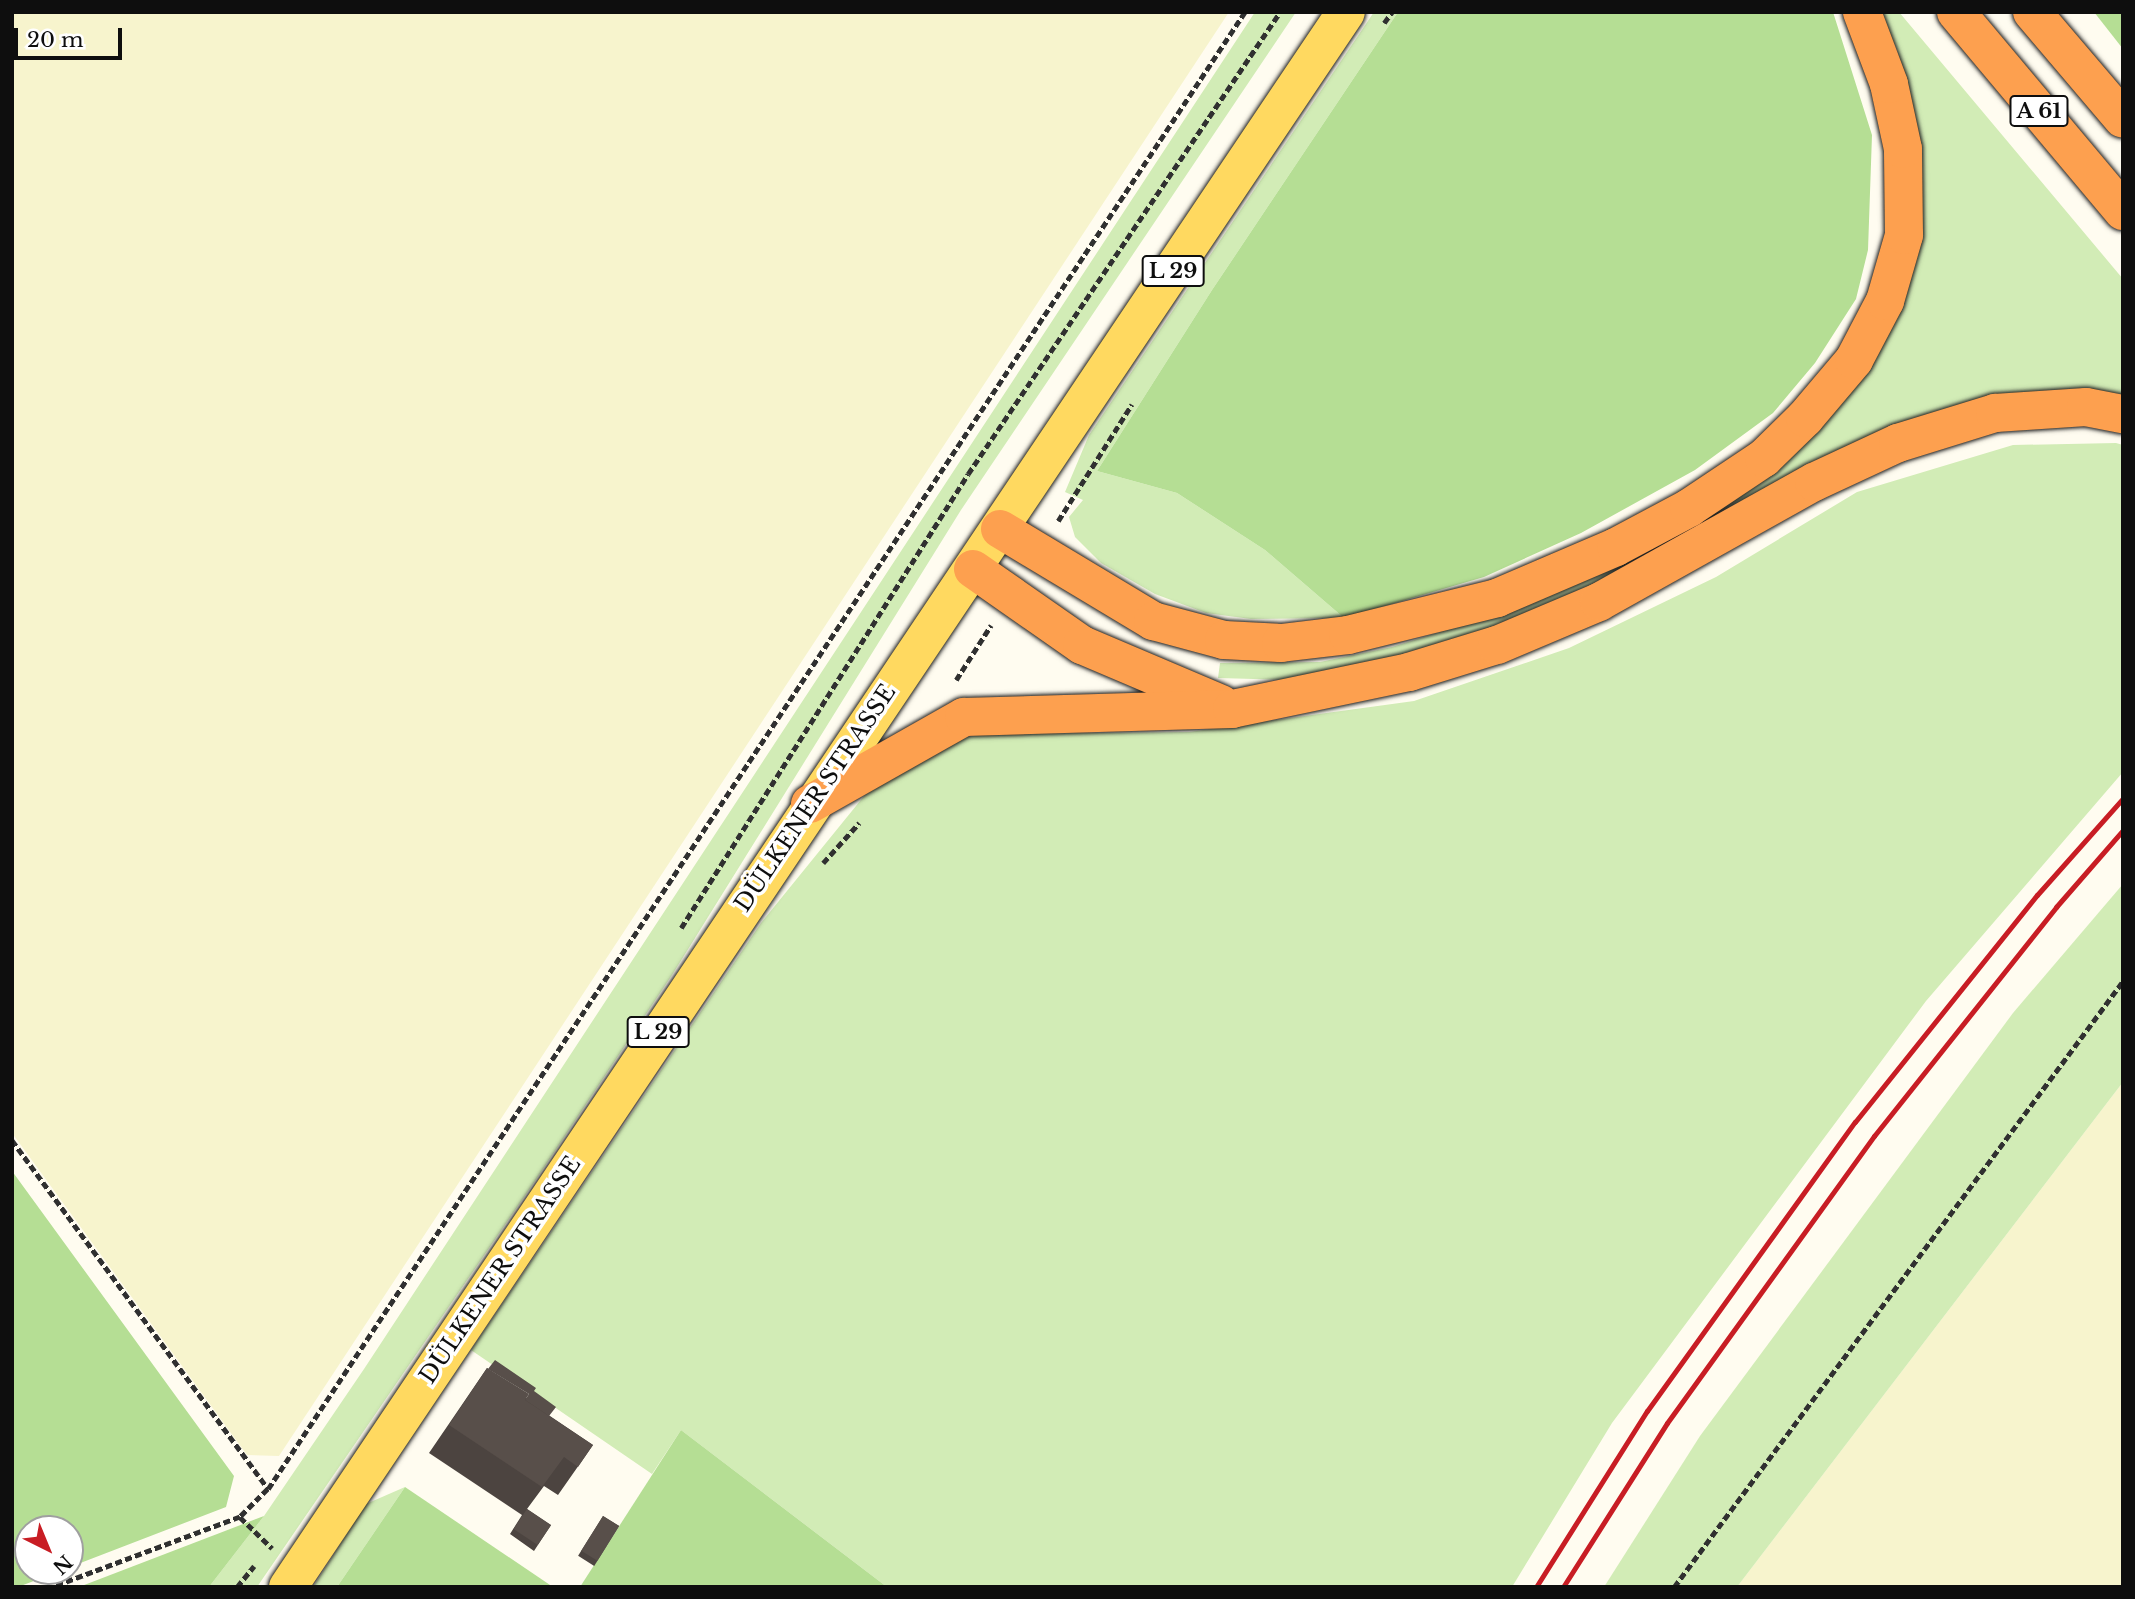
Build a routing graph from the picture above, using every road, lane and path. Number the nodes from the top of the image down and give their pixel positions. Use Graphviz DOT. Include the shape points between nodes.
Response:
graph roads {
  1 [pos="1245,12"];
  2 [pos="1280,12"];
  3 [pos="1346,12"];
  4 [pos="1862,12"];
  5 [pos="1956,12"];
  6 [pos="2032,12"];
  7 [pos="2123,119"];
  8 [pos="2123,211"];
  9 [pos="2123,414"];
  10 [pos="1000,529"];
  11 [pos="972,569"];
  12 [pos="1232,709"];
  13 [pos="810,804"];
  14 [pos="680,930"];
  15 [pos="2123,981"];
  16 [pos="12,1140"];
  17 [pos="268,1489"];
  18 [pos="277,1535"];
  19 [pos="53,1587"];
  20 [pos="237,1587"];
  21 [pos="288,1587"];
  22 [pos="1674,1587"];
  1 -- 17 [label="path"];
  2 -- 14 [label="path" via="968,474"];
  3 -- 10 [label="main road, DÜLKENER STRASSE / L 29"];
  4 -- 10 [label="highway" via="1889,84 1903,149 1904,235 1885,301 1854,360 1805,418 1763,458 1689,508 1616,547 1497,598 1348,635 1281,643 1224,640 1153,621"];
  5 -- 8 [label="highway, A 61"];
  6 -- 7 [label="highway, A 61"];
  9 -- 12 [label="highway" via="2086,407 1995,413 1956,423 1898,443 1814,482 1599,602 1497,645 1409,672"];
  10 -- 11 [label="main road, DÜLKENER STRASSE / L 29"];
  11 -- 12 [label="highway" via="1082,645"];
  11 -- 13 [label="main road, DÜLKENER STRASSE / L 29"];
  12 -- 13 [label="highway" via="964,717"];
  13 -- 21 [label="main road, DÜLKENER STRASSE / L 29"];
  15 -- 22 [label="path"];
  16 -- 17 [label="path"];
  17 -- 19 [label="path" via="240,1517"];
  18 -- 20 [label="path"];
}
